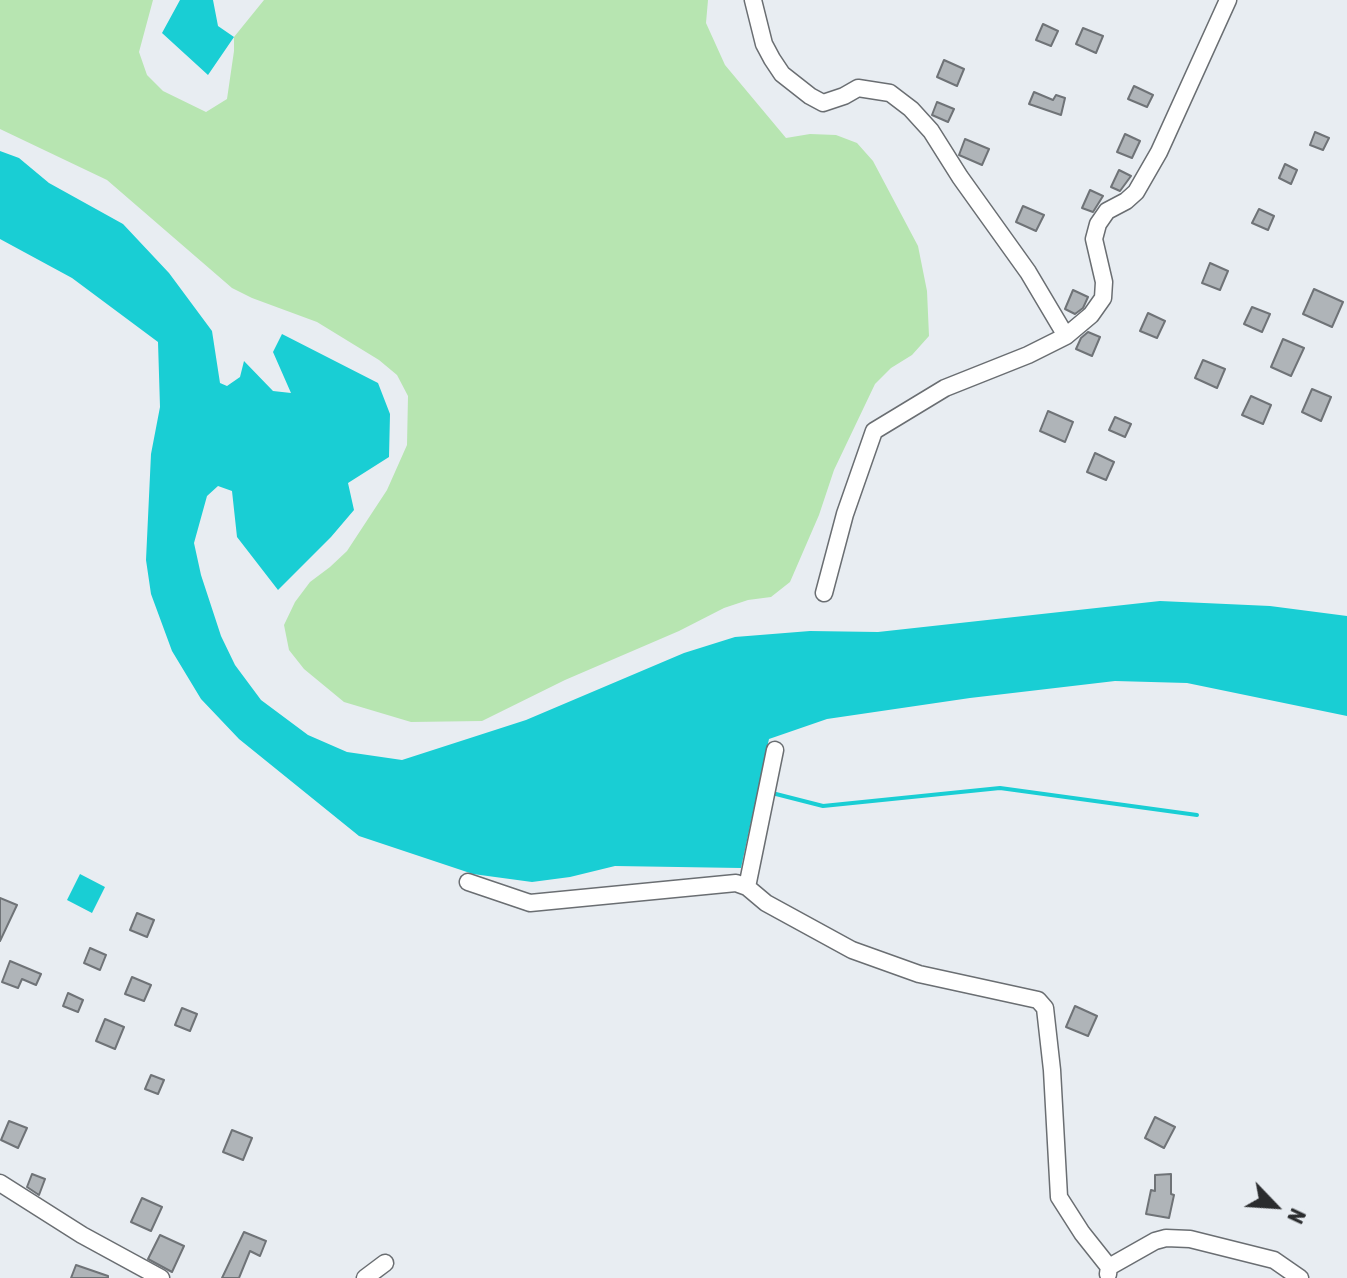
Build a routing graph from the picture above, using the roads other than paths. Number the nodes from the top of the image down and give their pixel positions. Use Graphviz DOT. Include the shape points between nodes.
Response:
graph roads {
  1 [pos="753,0"];
  2 [pos="1228,0"];
  3 [pos="1066,336"];
  4 [pos="824,593"];
  5 [pos="775,750"];
  6 [pos="468,882"];
  7 [pos="747,887"];
  8 [pos="0,1183"];
  9 [pos="385,1263"];
  10 [pos="1109,1272"];
  11 [pos="161,1278"];
  12 [pos="365,1278"];
  13 [pos="1300,1278"];
  1 -- 3 [label="street" via="772,59 810,96 823,103 858,88 890,93 911,109 1028,272"];
  2 -- 3 [label="street" via="1136,192 1107,211 1098,224 1094,239 1103,298"];
  3 -- 4 [label="street" via="945,388 874,431"];
  5 -- 7 [label="street"];
  6 -- 7 [label="street" via="530,903 736,883"];
  7 -- 10 [label="street" via="852,950 919,974 1038,1000 1045,1008 1052,1070 1059,1197"];
  8 -- 11 [label="street"];
  9 -- 12 [label="street"];
  10 -- 13 [label="street" via="1166,1238 1274,1260"];
}
